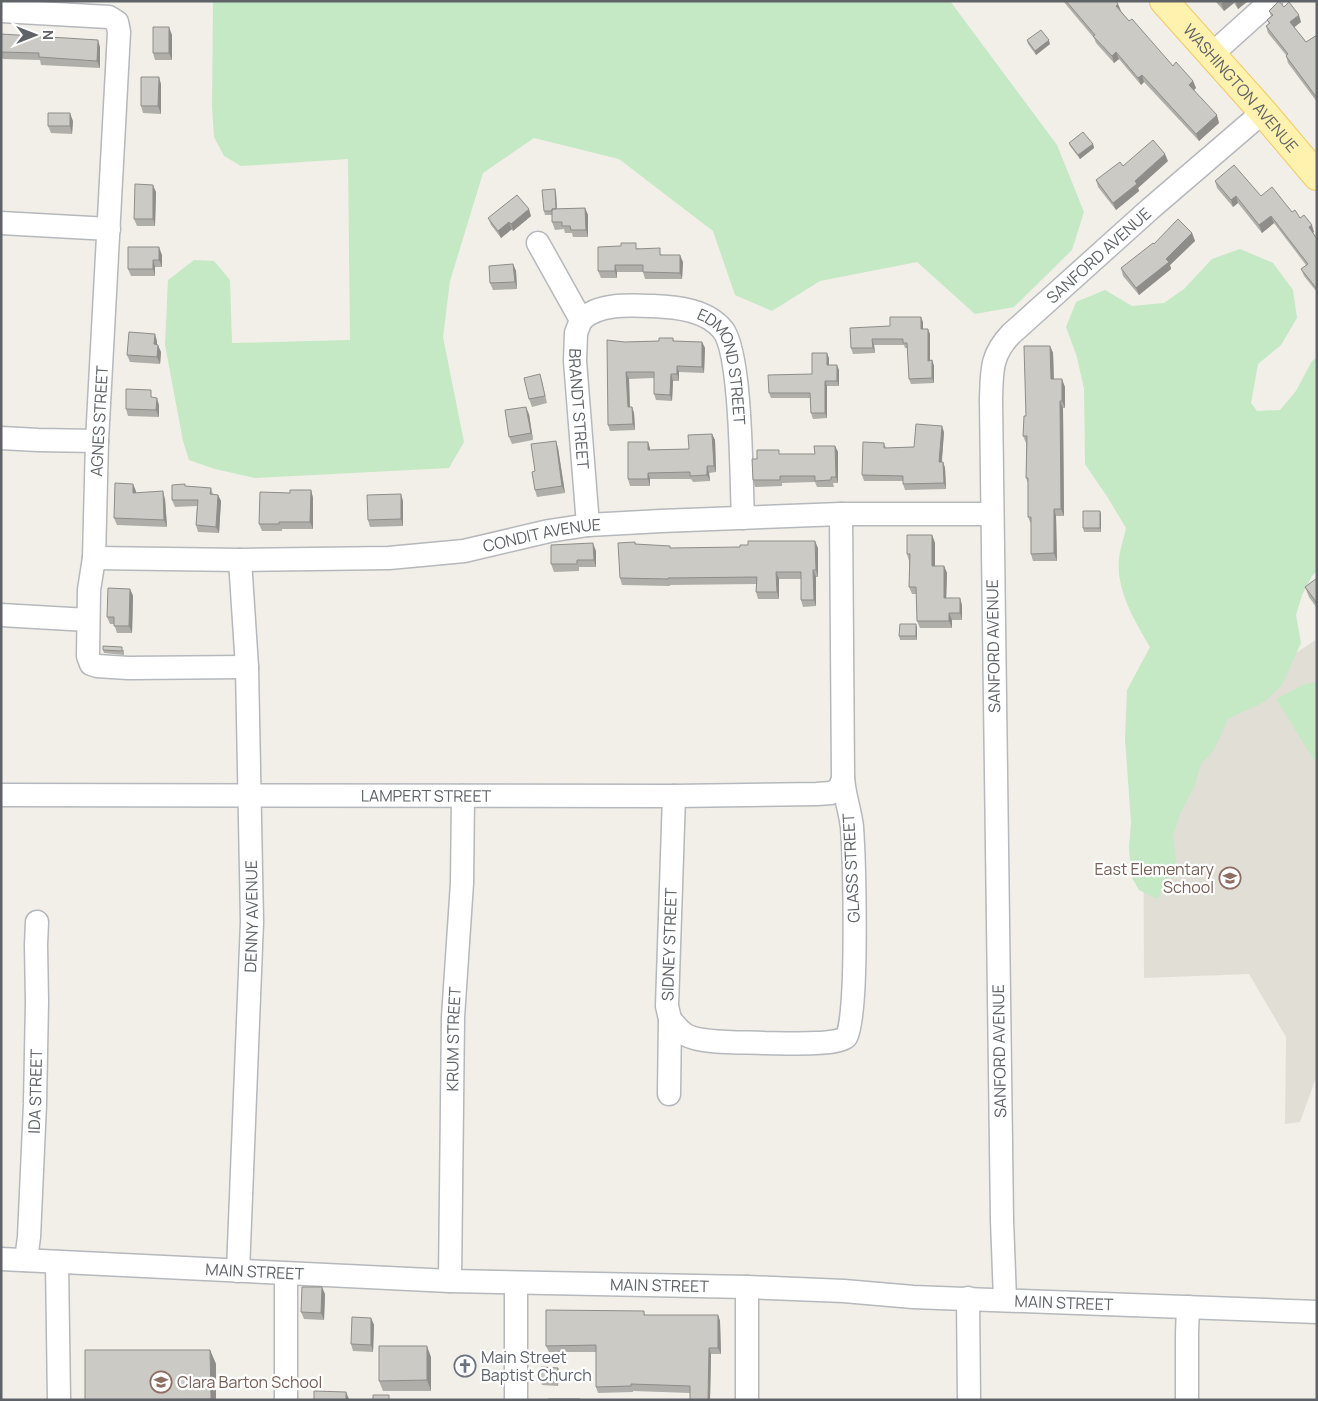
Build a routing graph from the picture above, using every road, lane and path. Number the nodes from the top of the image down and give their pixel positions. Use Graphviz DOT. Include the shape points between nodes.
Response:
graph roads {
  1 [pos="1164,1"];
  2 [pos="1271,1"];
  3 [pos="1,11"];
  4 [pos="1211,55"];
  5 [pos="1263,112"];
  6 [pos="1317,176"];
  7 [pos="1,223"];
  8 [pos="109,229"];
  9 [pos="538,243"];
  10 [pos="581,320"];
  11 [pos="1,438"];
  12 [pos="97,441"];
  13 [pos="842,514"];
  14 [pos="992,514"];
  15 [pos="743,518"];
  16 [pos="588,525"];
  17 [pos="94,558"];
  18 [pos="240,560"];
  19 [pos="1,615"];
  20 [pos="88,620"];
  21 [pos="247,667"];
  22 [pos="843,779"];
  23 [pos="250,794"];
  24 [pos="1,795"];
  25 [pos="463,796"];
  26 [pos="674,796"];
  27 [pos="37,922"];
  28 [pos="670,1019"];
  29 [pos="669,1094"];
  30 [pos="1,1259"];
  31 [pos="26,1260"];
  32 [pos="57,1262"];
  33 [pos="238,1272"];
  34 [pos="286,1274"];
  35 [pos="450,1281"];
  36 [pos="516,1282"];
  37 [pos="747,1287"];
  38 [pos="968,1298"];
  39 [pos="1005,1299"];
  40 [pos="1188,1308"];
  41 [pos="1317,1312"];
  42 [pos="59,1400"];
  43 [pos="286,1400"];
  44 [pos="516,1400"];
  45 [pos="747,1400"];
  46 [pos="969,1400"];
  47 [pos="1187,1400"];
  1 -- 4 [label="main road, WASHINGTON AVENUE"];
  2 -- 4 [label="street"];
  3 -- 8 [label="street, AGNES STREET" via="104,16 117,22 119,39"];
  4 -- 5 [label="main road, WASHINGTON AVENUE"];
  5 -- 6 [label="main road, WASHINGTON AVENUE"];
  5 -- 14 [label="street, SANFORD AVENUE" via="1143,215 1011,334 998,350 992,368"];
  7 -- 8 [label="street"];
  8 -- 12 [label="street, AGNES STREET"];
  9 -- 10 [label="street"];
  10 -- 15 [label="street, EDMOND STREET" via="591,312 611,307 685,308 705,316 725,332 734,360"];
  10 -- 16 [label="street, BRANDT STREET" via="576,333 576,361"];
  11 -- 12 [label="street"];
  12 -- 17 [label="street, AGNES STREET"];
  13 -- 14 [label="street, CONDIT AVENUE"];
  13 -- 15 [label="street, CONDIT AVENUE"];
  13 -- 22 [label="street, GLASS STREET"];
  14 -- 39 [label="street, SANFORD AVENUE"];
  15 -- 16 [label="street, CONDIT AVENUE"];
  16 -- 18 [label="street, CONDIT AVENUE" via="427,555"];
  17 -- 18 [label="street, CONDIT AVENUE"];
  17 -- 20 [label="street, AGNES STREET"];
  18 -- 21 [label="street, DENNY AVENUE"];
  19 -- 20 [label="street"];
  20 -- 21 [label="street, AGNES STREET" via="88,656 91,664 97,666"];
  21 -- 23 [label="street, DENNY AVENUE"];
  22 -- 26 [label="street, LAMPERT STREET" via="839,789 831,793"];
  22 -- 28 [label="street, GLASS STREET" via="852,828 854,907 854,980 847,1035 832,1042 730,1042 686,1035"];
  23 -- 24 [label="street, LAMPERT STREET"];
  23 -- 25 [label="street, LAMPERT STREET"];
  23 -- 33 [label="street, DENNY AVENUE" via="252,922"];
  25 -- 26 [label="street, LAMPERT STREET"];
  25 -- 35 [label="street, KRUM STREET" via="462,882 453,1017"];
  26 -- 28 [label="street, SIDNEY STREET" via="666,1006"];
  27 -- 31 [label="street, IDA STREET" via="35,1104"];
  28 -- 29 [label="street, SIDNEY STREET"];
  30 -- 31 [label="street, MAIN STREET"];
  31 -- 32 [label="street, MAIN STREET"];
  32 -- 33 [label="street, MAIN STREET"];
  32 -- 42 [label="street"];
  33 -- 34 [label="street, MAIN STREET"];
  34 -- 35 [label="street, MAIN STREET"];
  34 -- 43 [label="street"];
  35 -- 36 [label="street, MAIN STREET"];
  36 -- 37 [label="street, MAIN STREET"];
  36 -- 44 [label="street"];
  37 -- 38 [label="street, MAIN STREET"];
  37 -- 45 [label="street"];
  38 -- 39 [label="street, MAIN STREET"];
  38 -- 46 [label="street"];
  39 -- 40 [label="street, MAIN STREET"];
  40 -- 41 [label="street, MAIN STREET"];
  40 -- 47 [label="street"];
}
